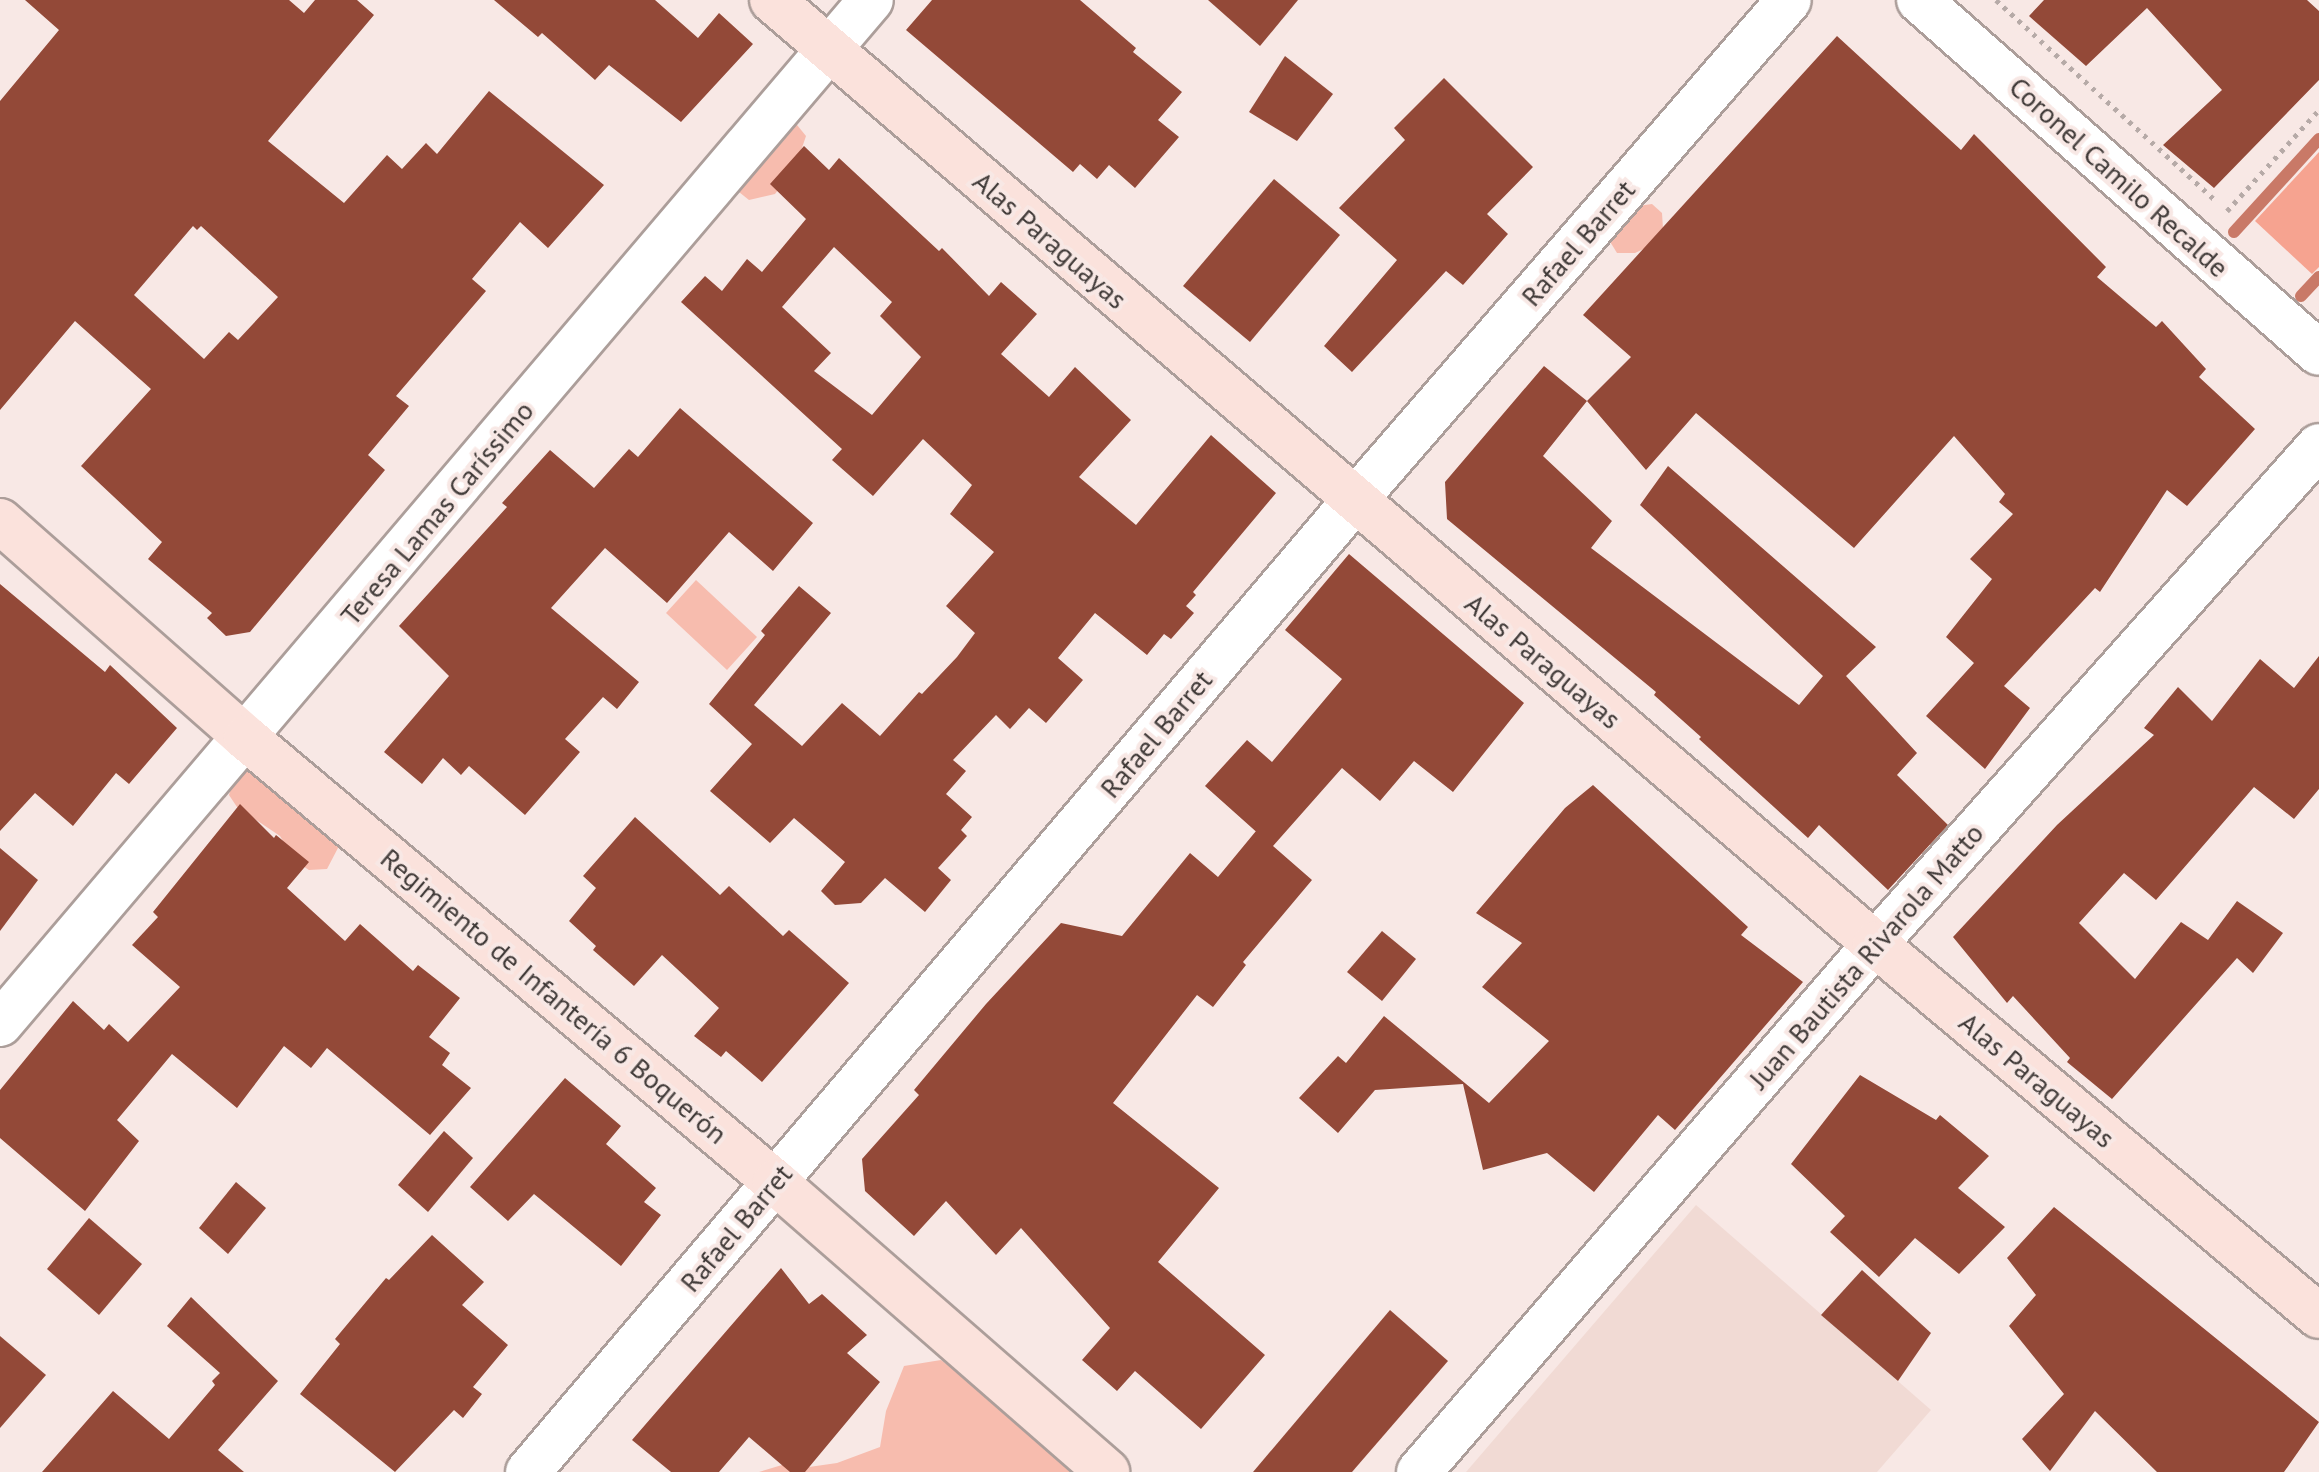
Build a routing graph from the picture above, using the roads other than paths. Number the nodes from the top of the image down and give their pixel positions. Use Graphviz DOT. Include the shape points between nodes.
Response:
graph roads {
  1 [pos="772,0"];
  2 [pos="871,0"];
  3 [pos="1789,0"];
  4 [pos="1919,0"];
  5 [pos="828,50"];
  6 [pos="2319,353"];
  7 [pos="2319,446"];
  8 [pos="1354,501"];
  9 [pos="0,521"];
  10 [pos="246,738"];
  11 [pos="1875,944"];
  12 [pos="0,1024"];
  13 [pos="775,1182"];
  14 [pos="2319,1316"];
  15 [pos="528,1472"];
  16 [pos="1107,1472"];
  17 [pos="1419,1472"];
  1 -- 5 [label="street, Alas Paraguayas"];
  2 -- 5 [label="street, Teresa Lamas Caríssimo"];
  3 -- 8 [label="street, Rafael Barret"];
  4 -- 6 [label="street, Coronel Camilo Recalde"];
  5 -- 8 [label="street, Alas Paraguayas"];
  5 -- 10 [label="street, Teresa Lamas Caríssimo"];
  7 -- 11 [label="street, Juan Bautista Rivarola Matto"];
  8 -- 11 [label="street, Alas Paraguayas"];
  8 -- 13 [label="street, Rafael Barret"];
  9 -- 10 [label="street, Regimiento de Infantería 6 Boquerón"];
  10 -- 12 [label="street, Teresa Lamas Caríssimo"];
  10 -- 13 [label="street, Regimiento de Infantería 6 Boquerón"];
  11 -- 14 [label="street, Alas Paraguayas"];
  11 -- 17 [label="street, Juan Bautista Rivarola Matto"];
  13 -- 15 [label="street, Rafael Barret"];
  13 -- 16 [label="street, Regimiento de Infantería 6 Boquerón"];
}
